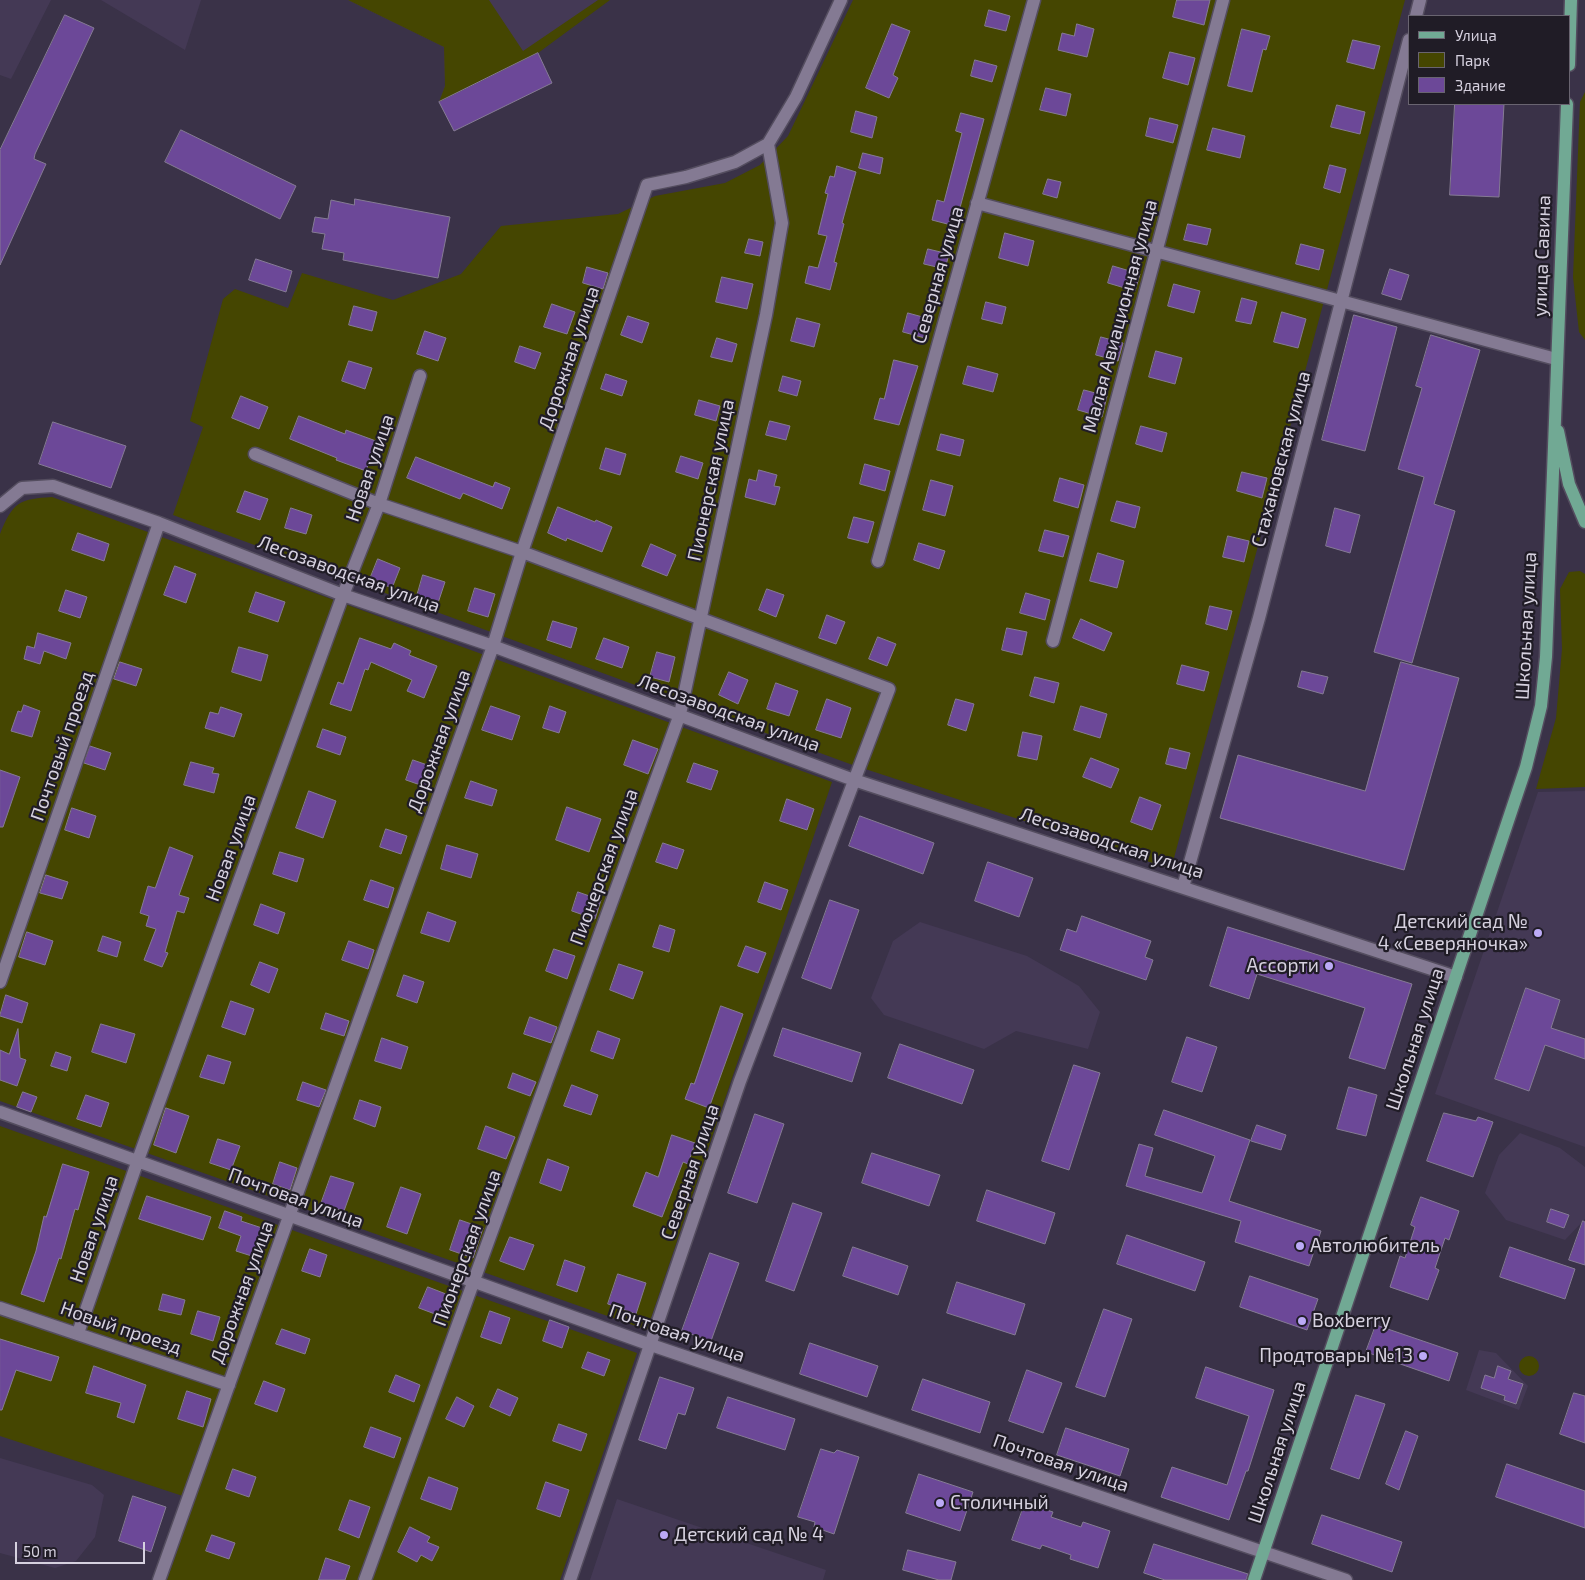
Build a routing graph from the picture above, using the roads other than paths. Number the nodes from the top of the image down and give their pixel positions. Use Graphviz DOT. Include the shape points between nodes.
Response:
graph roads {
  1 [pos="841,0"];
  2 [pos="1034,0"];
  3 [pos="1223,0"];
  4 [pos="1420,0"];
  5 [pos="1571,0"];
  6 [pos="1416,15"];
  7 [pos="1570,32"];
  8 [pos="1408,44"];
  9 [pos="1567,105"];
  10 [pos="768,144"];
  11 [pos="978,204"];
  12 [pos="1156,252"];
  13 [pos="1342,300"];
  14 [pos="1556,359"];
  15 [pos="420,376"];
  16 [pos="1554,409"];
  17 [pos="255,454"];
  18 [pos="379,504"];
  19 [pos="0,506"];
  20 [pos="1585,522"];
  21 [pos="159,523"];
  22 [pos="522,552"];
  23 [pos="878,561"];
  24 [pos="342,595"];
  25 [pos="701,617"];
  26 [pos="1053,642"];
  27 [pos="493,646"];
  28 [pos="680,714"];
  29 [pos="854,780"];
  30 [pos="1183,887"];
  31 [pos="1456,976"];
  32 [pos="0,982"];
  33 [pos="0,1112"];
  34 [pos="138,1160"];
  35 [pos="289,1217"];
  36 [pos="474,1282"];
  37 [pos="0,1308"];
  38 [pos="78,1333"];
  39 [pos="651,1345"];
  40 [pos="229,1385"];
  41 [pos="1263,1552"];
  42 [pos="159,1580"];
  43 [pos="365,1580"];
  44 [pos="570,1580"];
  45 [pos="1254,1580"];
  46 [pos="1346,1580"];
  1 -- 10 [label="street" via="796,97"];
  2 -- 11 [label="street, Северная улица"];
  3 -- 12 [label="street, Малая Авиационная улица"];
  4 -- 6 [label="street"];
  5 -- 7 [label="main road"];
  8 -- 13 [label="street, Стахановская улица"];
  9 -- 14 [label="main road, улица Савина"];
  10 -- 22 [label="street, Дорожная улица" via="735,162 647,185"];
  10 -- 25 [label="street, Пионерская улица" via="782,223 766,315"];
  11 -- 12 [label="street"];
  11 -- 23 [label="street, Северная улица"];
  12 -- 13 [label="street"];
  12 -- 26 [label="street, Малая Авиационная улица"];
  13 -- 14 [label="street"];
  13 -- 30 [label="street, Стахановская улица" via="1259,618"];
  14 -- 16 [label="main road, улица Савина"];
  15 -- 18 [label="street, Новая улица"];
  16 -- 20 [label="main road" via="1569,484"];
  16 -- 31 [label="main road, Школьная улица" via="1546,656 1541,706 1526,767"];
  17 -- 18 [label="street"];
  18 -- 22 [label="street"];
  18 -- 24 [label="street, Новая улица"];
  19 -- 21 [label="street, Лесозаводская улица" via="22,488 53,486"];
  21 -- 24 [label="street, Лесозаводская улица"];
  21 -- 32 [label="street, Почтовый проезд"];
  22 -- 25 [label="street"];
  22 -- 27 [label="street, Дорожная улица"];
  24 -- 27 [label="street, Лесозаводская улица"];
  24 -- 34 [label="street, Новая улица"];
  25 -- 28 [label="street, Пионерская улица"];
  25 -- 29 [label="street, Северная улица" via="889,689"];
  27 -- 28 [label="street, Лесозаводская улица"];
  27 -- 35 [label="street, Дорожная улица"];
  28 -- 29 [label="street, Лесозаводская улица"];
  28 -- 36 [label="street, Пионерская улица"];
  29 -- 30 [label="street, Лесозаводская улица"];
  29 -- 39 [label="street, Северная улица" via="740,1081"];
  30 -- 31 [label="street, Лесозаводская улица"];
  31 -- 41 [label="main road, Школьная улица"];
  33 -- 34 [label="street, Почтовая улица"];
  34 -- 35 [label="street, Почтовая улица"];
  34 -- 38 [label="street, Новая улица"];
  35 -- 36 [label="street, Почтовая улица"];
  35 -- 40 [label="street, Дорожная улица"];
  36 -- 39 [label="street, Почтовая улица"];
  36 -- 43 [label="street, Пионерская улица"];
  37 -- 38 [label="street, Новый проезд"];
  38 -- 40 [label="street, Новый проезд"];
  39 -- 41 [label="street, Почтовая улица"];
  39 -- 44 [label="street, Северная улица"];
  40 -- 42 [label="street, Дорожная улица"];
  41 -- 45 [label="main road, Школьная улица"];
  41 -- 46 [label="street, Почтовая улица"];
}
